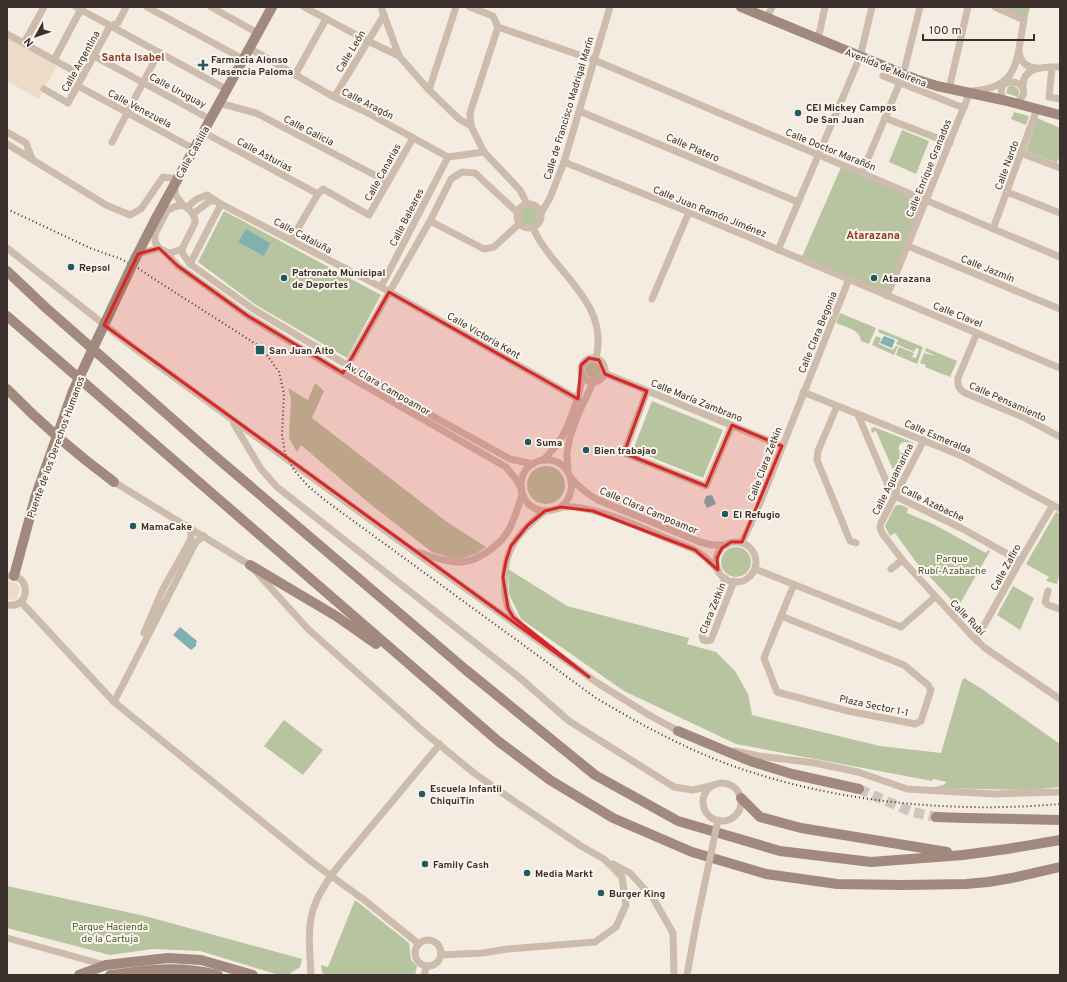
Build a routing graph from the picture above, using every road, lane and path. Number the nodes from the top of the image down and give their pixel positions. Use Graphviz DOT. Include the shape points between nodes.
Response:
graph roads {
  1 [pos="44,7"];
  2 [pos="126,7"];
  3 [pos="147,7"];
  4 [pos="211,7"];
  5 [pos="272,7"];
  6 [pos="304,7"];
  7 [pos="380,7"];
  8 [pos="456,7"];
  9 [pos="470,7"];
  10 [pos="610,7"];
  11 [pos="741,7"];
  12 [pos="772,7"];
  13 [pos="825,7"];
  14 [pos="872,7"];
  15 [pos="920,7"];
  16 [pos="968,7"];
  17 [pos="995,7"];
  18 [pos="78,8"];
  19 [pos="384,15"];
  20 [pos="767,18"];
  21 [pos="326,19"];
  22 [pos="110,26"];
  23 [pos="498,27"];
  24 [pos="258,33"];
  25 [pos="7,34"];
  26 [pos="818,39"];
  27 [pos="368,41"];
  28 [pos="24,44"];
  29 [pos="1019,47"];
  30 [pos="249,48"];
  31 [pos="159,52"];
  32 [pos="94,56"];
  33 [pos="399,56"];
  34 [pos="860,57"];
  35 [pos="243,59"];
  36 [pos="54,60"];
  37 [pos="594,60"];
  38 [pos="1027,67"];
  39 [pos="1056,67"];
  40 [pos="1043,68"];
  41 [pos="295,75"];
  42 [pos="83,76"];
  43 [pos="883,76"];
  44 [pos="1009,76"];
  45 [pos="902,79"];
  46 [pos="1023,79"];
  47 [pos="143,83"];
  48 [pos="78,86"];
  49 [pos="1003,86"];
  50 [pos="44,89"];
  51 [pos="226,89"];
  52 [pos="949,89"];
  53 [pos="1023,89"];
  54 [pos="429,90"];
  55 [pos="965,92"];
  56 [pos="332,96"];
  57 [pos="1060,99"];
  58 [pos="1003,100"];
  59 [pos="219,103"];
  60 [pos="1016,104"];
  61 [pos="964,108"];
  62 [pos="1037,109"];
  63 [pos="579,111"];
  64 [pos="127,112"];
  65 [pos="1060,115"];
  66 [pos="885,118"];
  67 [pos="210,119"];
  68 [pos="471,126"];
  69 [pos="7,132"];
  70 [pos="203,132"];
  71 [pos="413,138"];
  72 [pos="112,142"];
  73 [pos="7,144"];
  74 [pos="950,144"];
  75 [pos="194,149"];
  76 [pos="484,152"];
  77 [pos="1021,153"];
  78 [pos="819,156"];
  79 [pos="448,157"];
  80 [pos="32,159"];
  81 [pos="564,162"];
  82 [pos="1060,168"];
  83 [pos="862,173"];
  84 [pos="175,182"];
  85 [pos="388,182"];
  86 [pos="320,191"];
  87 [pos="1007,192"];
  88 [pos="926,200"];
  89 [pos="219,202"];
  90 [pos="798,202"];
  91 [pos="528,204"];
  92 [pos="185,206"];
  93 [pos="517,212"];
  94 [pos="689,212"];
  95 [pos="1060,212"];
  96 [pos="541,213"];
  97 [pos="193,214"];
  98 [pos="369,215"];
  99 [pos="430,221"];
  100 [pos="519,224"];
  101 [pos="156,228"];
  102 [pos="533,228"];
  103 [pos="993,229"];
  104 [pos="291,240"];
  105 [pos="908,246"];
  106 [pos="7,248"];
  107 [pos="161,249"];
  108 [pos="182,249"];
  109 [pos="778,250"];
  110 [pos="137,256"];
  111 [pos="1060,257"];
  112 [pos="190,264"];
  113 [pos="7,271"];
  114 [pos="849,279"];
  115 [pos="381,287"];
  116 [pos="389,292"];
  117 [pos="887,296"];
  118 [pos="652,299"];
  119 [pos="1060,309"];
  120 [pos="7,316"];
  121 [pos="977,333"];
  122 [pos="596,358"];
  123 [pos="347,366"];
  124 [pos="1060,368"];
  125 [pos="604,373"];
  126 [pos="582,376"];
  127 [pos="594,381"];
  128 [pos="7,389"];
  129 [pos="647,391"];
  130 [pos="803,392"];
  131 [pos="578,400"];
  132 [pos="837,406"];
  133 [pos="858,415"];
  134 [pos="232,420"];
  135 [pos="732,425"];
  136 [pos="1060,437"];
  137 [pos="924,440"];
  138 [pos="782,446"];
  139 [pos="544,460"];
  140 [pos="532,464"];
  141 [pos="569,474"];
  142 [pos="114,482"];
  143 [pos="521,491"];
  144 [pos="894,496"];
  145 [pos="561,507"];
  146 [pos="1057,507"];
  147 [pos="545,511"];
  148 [pos="187,526"];
  149 [pos="880,528"];
  150 [pos="204,536"];
  151 [pos="742,542"];
  152 [pos="856,543"];
  153 [pos="726,544"];
  154 [pos="412,550"];
  155 [pos="902,560"];
  156 [pos="1020,561"];
  157 [pos="250,565"];
  158 [pos="755,569"];
  159 [pos="891,569"];
  160 [pos="718,570"];
  161 [pos="11,576"];
  162 [pos="725,578"];
  163 [pos="734,582"];
  164 [pos="794,584"];
  165 [pos="1048,591"];
  166 [pos="935,597"];
  167 [pos="20,602"];
  168 [pos="7,605"];
  169 [pos="1060,609"];
  170 [pos="781,616"];
  171 [pos="976,640"];
  172 [pos="139,652"];
  173 [pos="421,675"];
  174 [pos="589,677"];
  175 [pos="1060,700"];
  176 [pos="114,702"];
  177 [pos="678,731"];
  178 [pos="440,744"];
  179 [pos="710,786"];
  180 [pos="859,789"];
  181 [pos="1060,792"];
  182 [pos="741,798"];
  183 [pos="936,817"];
  184 [pos="718,820"];
  185 [pos="1060,820"];
  186 [pos="1060,840"];
  187 [pos="963,855"];
  188 [pos="604,859"];
  189 [pos="1060,867"];
  190 [pos="1060,873"];
  191 [pos="331,876"];
  192 [pos="1012,878"];
  193 [pos="7,938"];
  194 [pos="419,944"];
  195 [pos="441,955"];
  196 [pos="427,966"];
  197 [pos="169,967"];
  198 [pos="108,972"];
  199 [pos="235,972"];
  200 [pos="79,975"];
  201 [pos="218,975"];
  202 [pos="253,975"];
  203 [pos="311,975"];
  204 [pos="424,975"];
  205 [pos="674,975"];
  206 [pos="687,975"];
  1 -- 28 [label="street"];
  2 -- 22 [label="street, Calle Argentina" via="118,23"];
  3 -- 35 [label="street"];
  4 -- 24 [label="street"];
  5 -- 24 [label="main road, Calle Castilla"];
  6 -- 21 [label="street"];
  7 -- 19 [label="street"];
  8 -- 54 [label="street"];
  9 -- 23 [label="street" via="493,16"];
  10 -- 37 [label="street, Calle de Francisco Madrigal Marín"];
  11 -- 20 [label="main road, Avenida de Mairena"];
  12 -- 20 [label="street"];
  13 -- 26 [label="street"];
  14 -- 34 [label="street"];
  15 -- 45 [label="street"];
  16 -- 52 [label="street"];
  17 -- 29 [label="street" via="1024,20"];
  18 -- 22 [label="street"];
  18 -- 36 [label="street"];
  19 -- 27 [label="street, Calle León"];
  19 -- 33 [label="street"];
  20 -- 26 [label="main road, Avenida de Mairena"];
  21 -- 27 [label="street"];
  21 -- 41 [label="street"];
  22 -- 31 [label="street"];
  22 -- 32 [label="street, Calle Argentina"];
  23 -- 37 [label="street, Calle Doctor Marañón"];
  23 -- 68 [label="street" via="470,113"];
  24 -- 30 [label="main road, Calle Castilla"];
  25 -- 28 [label="street"];
  26 -- 34 [label="main road, Avenida de Mairena"];
  27 -- 33 [label="street"];
  27 -- 56 [label="street, Calle León" via="336,94"];
  28 -- 36 [label="street"];
  29 -- 38 [label="street" via="1020,58"];
  29 -- 44 [label="street"];
  30 -- 35 [label="main road, Calle Castilla"];
  30 -- 41 [label="street, Calle Aragón"];
  31 -- 47 [label="street"];
  31 -- 51 [label="street"];
  32 -- 42 [label="street, Calle Argentina"];
  32 -- 47 [label="street, Calle Uruguay"];
  33 -- 54 [label="street"];
  34 -- 45 [label="main road, Avenida de Mairena"];
  34 -- 78 [label="street"];
  35 -- 51 [label="main road, Calle Castilla"];
  36 -- 42 [label="street"];
  37 -- 63 [label="street, Calle de Francisco Madrigal Marín"];
  37 -- 78 [label="street, Calle Doctor Marañón"];
  38 -- 40 [label="street"];
  38 -- 44 [label="street"];
  38 -- 46 [label="street"];
  39 -- 40 [label="street"];
  39 -- 57 [label="street" via="1050,97"];
  40 -- 46 [label="street" via="1030,71"];
  41 -- 56 [label="street, Calle Aragón"];
  42 -- 48 [label="street, Calle Argentina"];
  43 -- 45 [label="street"];
  44 -- 49 [label="street"];
  44 -- 55 [label="street" via="1001,84"];
  45 -- 52 [label="main road, Avenida de Mairena"];
  45 -- 61 [label="street"];
  45 -- 66 [label="street"];
  46 -- 53 [label="street"];
  47 -- 64 [label="street"];
  47 -- 67 [label="street, Calle Uruguay"];
  48 -- 50 [label="street, Calle Argentina" via="68,103"];
  48 -- 64 [label="street, Calle Venezuela"];
  49 -- 53 [label="street" via="1012,81 1020,84"];
  49 -- 58 [label="street"];
  51 -- 59 [label="main road, Calle Castilla"];
  52 -- 55 [label="main road, Avenida de Mairena"];
  53 -- 60 [label="street" via="1022,97"];
  54 -- 68 [label="street" via="459,119"];
  55 -- 58 [label="main road, Avenida de Mairena"];
  55 -- 61 [label="street, Calle Enrique Granados"];
  56 -- 71 [label="street, Calle Aragón"];
  58 -- 60 [label="main road, Avenida de Mairena"];
  59 -- 67 [label="main road, Calle Castilla"];
  59 -- 85 [label="street, Calle Galicia" via="256,113"];
  60 -- 62 [label="main road, Avenida de Mairena"];
  61 -- 74 [label="street, Calle Enrique Granados"];
  62 -- 65 [label="main road, Avenida de Mairena"];
  62 -- 77 [label="street, Calle Nardo"];
  63 -- 81 [label="street, Calle de Francisco Madrigal Marín"];
  63 -- 90 [label="street, Calle Platero"];
  64 -- 72 [label="street"];
  64 -- 75 [label="street, Calle Venezuela"];
  66 -- 74 [label="street"];
  66 -- 83 [label="street"];
  67 -- 70 [label="main road, Calle Castilla"];
  68 -- 76 [label="street"];
  69 -- 80 [label="street" via="26,143"];
  70 -- 75 [label="main road, Calle Castilla"];
  70 -- 86 [label="street, Calle Asturias"];
  71 -- 79 [label="street, Calle Aragón"];
  71 -- 85 [label="street, Calle Canarias"];
  73 -- 80 [label="street"];
  74 -- 88 [label="street, Calle Enrique Granados"];
  75 -- 84 [label="main road, Calle Castilla"];
  76 -- 79 [label="street"];
  76 -- 91 [label="street" via="520,190"];
  77 -- 82 [label="street"];
  77 -- 87 [label="street, Calle Nardo"];
  78 -- 83 [label="street, Calle Doctor Marañón"];
  78 -- 90 [label="street"];
  79 -- 115 [label="street, Calle Baleares"];
  80 -- 84 [label="street" via="106,205 130,215 141,209 163,177"];
  81 -- 94 [label="street, Calle Juan Ramón Jiménez"];
  81 -- 96 [label="street, Calle de Francisco Madrigal Marín" via="550,198"];
  83 -- 88 [label="street, Calle Doctor Marañón"];
  84 -- 92 [label="street" via="176,196"];
  84 -- 101 [label="main road, Calle Castilla"];
  85 -- 98 [label="street, Calle Canarias"];
  86 -- 98 [label="street, Calle Asturias"];
  86 -- 104 [label="street"];
  87 -- 95 [label="street"];
  87 -- 103 [label="street, Calle Nardo"];
  88 -- 103 [label="street, Calle Doctor Marañón"];
  88 -- 105 [label="street, Calle Enrique Granados"];
  89 -- 92 [label="street, Calle Cataluña" via="207,195"];
  89 -- 97 [label="street" via="210,201"];
  89 -- 104 [label="street, Calle Cataluña"];
  89 -- 112 [label="street"];
  90 -- 109 [label="street"];
  91 -- 93 [label="street" via="521,206"];
  91 -- 96 [label="street" via="537,207"];
  92 -- 97 [label="street"];
  92 -- 101 [label="street" via="167,211"];
  93 -- 99 [label="street" via="475,173 462,172 451,180"];
  93 -- 100 [label="street"];
  94 -- 109 [label="street, Calle Juan Ramón Jiménez"];
  94 -- 118 [label="street"];
  96 -- 102 [label="street" via="537,226"];
  97 -- 108 [label="street" via="194,223"];
  99 -- 100 [label="street" via="484,249 494,247"];
  99 -- 116 [label="street"];
  100 -- 102 [label="street"];
  101 -- 107 [label="street" via="155,242"];
  101 -- 110 [label="main road, Calle Castilla"];
  101 -- 110 [label="street"];
  102 -- 122 [label="street" via="539,240 591,310 599,342"];
  103 -- 111 [label="street, Calle Doctor Marañón"];
  104 -- 115 [label="street, Calle Cataluña"];
  105 -- 117 [label="street, Calle Enrique Granados"];
  105 -- 119 [label="street, Calle Jazmín"];
  106 -- 134 [label="street" via="134,348"];
  107 -- 108 [label="street" via="170,253"];
  107 -- 110 [label="street"];
  107 -- 143 [label="street, Av. Clara Campoamor" via="178,266 248,316 506,467"];
  108 -- 112 [label="street, Av. Clara Campoamor"];
  109 -- 114 [label="street, Calle Juan Ramón Jiménez"];
  110 -- 161 [label="main road, Puente de los Derechos Humanos, bridge" via="73,391 35,498"];
  112 -- 123 [label="street, Av. Clara Campoamor" via="253,309"];
  113 -- 187 [label="main road" via="222,462 466,670 595,775 678,821 780,851 871,862"];
  114 -- 117 [label="street, Calle Clavel"];
  114 -- 130 [label="street, Calle Clara Begonia"];
  115 -- 116 [label="street, Calle Victoria Kent"];
  116 -- 123 [label="street"];
  116 -- 131 [label="street, Calle Victoria Kent"];
  117 -- 121 [label="street, Calle Clavel"];
  120 -- 173 [label="main road"];
  121 -- 124 [label="street, Calle Clavel"];
  121 -- 136 [label="street, Calle Pensamiento" via="958,378 960,390 1023,417"];
  122 -- 125 [label="street" via="603,364"];
  122 -- 126 [label="street" via="589,358 583,362"];
  123 -- 140 [label="street, Av. Clara Campoamor" via="510,459"];
  125 -- 127 [label="street" via="600,379"];
  125 -- 129 [label="street, Calle María Zambrano"];
  126 -- 127 [label="street"];
  126 -- 131 [label="street"];
  127 -- 141 [label="street" via="570,439 567,454"];
  128 -- 142 [label="main road" via="67,446"];
  129 -- 135 [label="street, Calle María Zambrano"];
  129 -- 135 [label="street" via="624,452 706,486"];
  130 -- 132 [label="street, Calle Esmeralda"];
  130 -- 138 [label="street, Calle Clara Zetkin"];
  131 -- 139 [label="street" via="563,435"];
  132 -- 133 [label="street, Calle Esmeralda"];
  132 -- 152 [label="street" via="818,451 817,460 850,541"];
  133 -- 137 [label="street, Calle Esmeralda"];
  133 -- 144 [label="street, Calle Azabache"];
  134 -- 154 [label="street"];
  134 -- 179 [label="street" via="261,469 277,487 520,678 569,720 674,788 693,790"];
  135 -- 138 [label="street, Calle María Zambrano"];
  137 -- 144 [label="street, Calle Aguamarina"];
  137 -- 146 [label="street, Calle Esmeralda" via="975,463"];
  138 -- 151 [label="street, Calle Clara Zetkin"];
  139 -- 140 [label="street"];
  139 -- 141 [label="street" via="558,462"];
  140 -- 143 [label="street" via="522,476"];
  141 -- 145 [label="street" via="571,494"];
  141 -- 153 [label="street, Calle Clara Campoamor" via="578,486 598,500 700,542 712,545"];
  142 -- 148 [label="street"];
  143 -- 147 [label="street" via="525,501 537,510"];
  143 -- 154 [label="street" via="516,517 505,537 475,559 458,563"];
  144 -- 149 [label="street, Calle Aguamarina"];
  144 -- 156 [label="street, Calle Azabache" via="961,528"];
  145 -- 147 [label="street"];
  145 -- 160 [label="street, Calle Clara Campoamor" via="580,508 630,523 695,550"];
  146 -- 156 [label="street, Calle Zafiro"];
  147 -- 174 [label="street" via="528,525 511,546 503,577 508,608 513,617"];
  148 -- 150 [label="street"];
  148 -- 172 [label="street" via="191,538 163,590 144,633"];
  149 -- 155 [label="street, Calle Rubí"];
  150 -- 157 [label="street"];
  150 -- 172 [label="street" via="196,542"];
  151 -- 153 [label="street"];
  151 -- 158 [label="street" via="753,550 756,556"];
  153 -- 160 [label="street" via="718,553"];
  154 -- 174 [label="street"];
  155 -- 159 [label="street"];
  155 -- 166 [label="street, Calle Rubí"];
  156 -- 171 [label="street, Calle Zafiro"];
  157 -- 173 [label="main road" via="336,616"];
  157 -- 178 [label="street" via="308,629"];
  158 -- 163 [label="street" via="747,579"];
  158 -- 164 [label="street"];
  160 -- 162 [label="street"];
  161 -- 167 [label="street" via="25,585 25,594"];
  162 -- 163 [label="street"];
  162 -- 163 [label="street, Clara Zetkin" via="702,636 703,640 711,640"];
  164 -- 166 [label="street" via="901,627"];
  164 -- 170 [label="street, Plaza Sector 1-1"];
  165 -- 169 [label="street" via="1045,602"];
  166 -- 171 [label="street, Calle Rubí"];
  167 -- 168 [label="street"];
  167 -- 176 [label="street"];
  170 -- 170 [label="street, Plaza Sector 1-1" via="764,658 777,692 848,711 915,724 921,721 931,690 904,665"];
  171 -- 175 [label="street, Calle Rubí"];
  172 -- 176 [label="street"];
  173 -- 192 [label="main road" via="498,741 550,780 613,818 692,852 766,874 837,884 966,884"];
  174 -- 177 [label="street"];
  176 -- 191 [label="street"];
  177 -- 180 [label="main road" via="750,761 792,774"];
  177 -- 181 [label="street" via="728,750 858,772 907,789 994,794"];
  178 -- 188 [label="street" via="474,773"];
  178 -- 191 [label="street"];
  179 -- 182 [label="street" via="720,782 726,783 736,788"];
  179 -- 184 [label="street" via="704,797 704,809 712,818"];
  182 -- 184 [label="street" via="740,810 736,816 724,821"];
  182 -- 187 [label="main road" via="760,817 801,828"];
  183 -- 185 [label="main road"];
  184 -- 206 [label="street, bridge"];
  186 -- 187 [label="main road"];
  188 -- 195 [label="street" via="622,876 626,905 616,927 595,942"];
  188 -- 205 [label="street" via="630,873 652,898 673,933"];
  189 -- 192 [label="main road"];
  190 -- 192 [label="main road"];
  191 -- 194 [label="street"];
  191 -- 203 [label="street" via="318,895 313,910 310,938"];
  193 -- 198 [label="street"];
  194 -- 195 [label="street" via="427,940 436,943"];
  194 -- 196 [label="street" via="417,958"];
  195 -- 196 [label="street" via="437,963"];
  196 -- 204 [label="street"];
  197 -- 198 [label="main road"];
  197 -- 199 [label="main road" via="201,960"];
  197 -- 201 [label="main road"];
  198 -- 200 [label="main road"];
  199 -- 202 [label="main road"];
}
